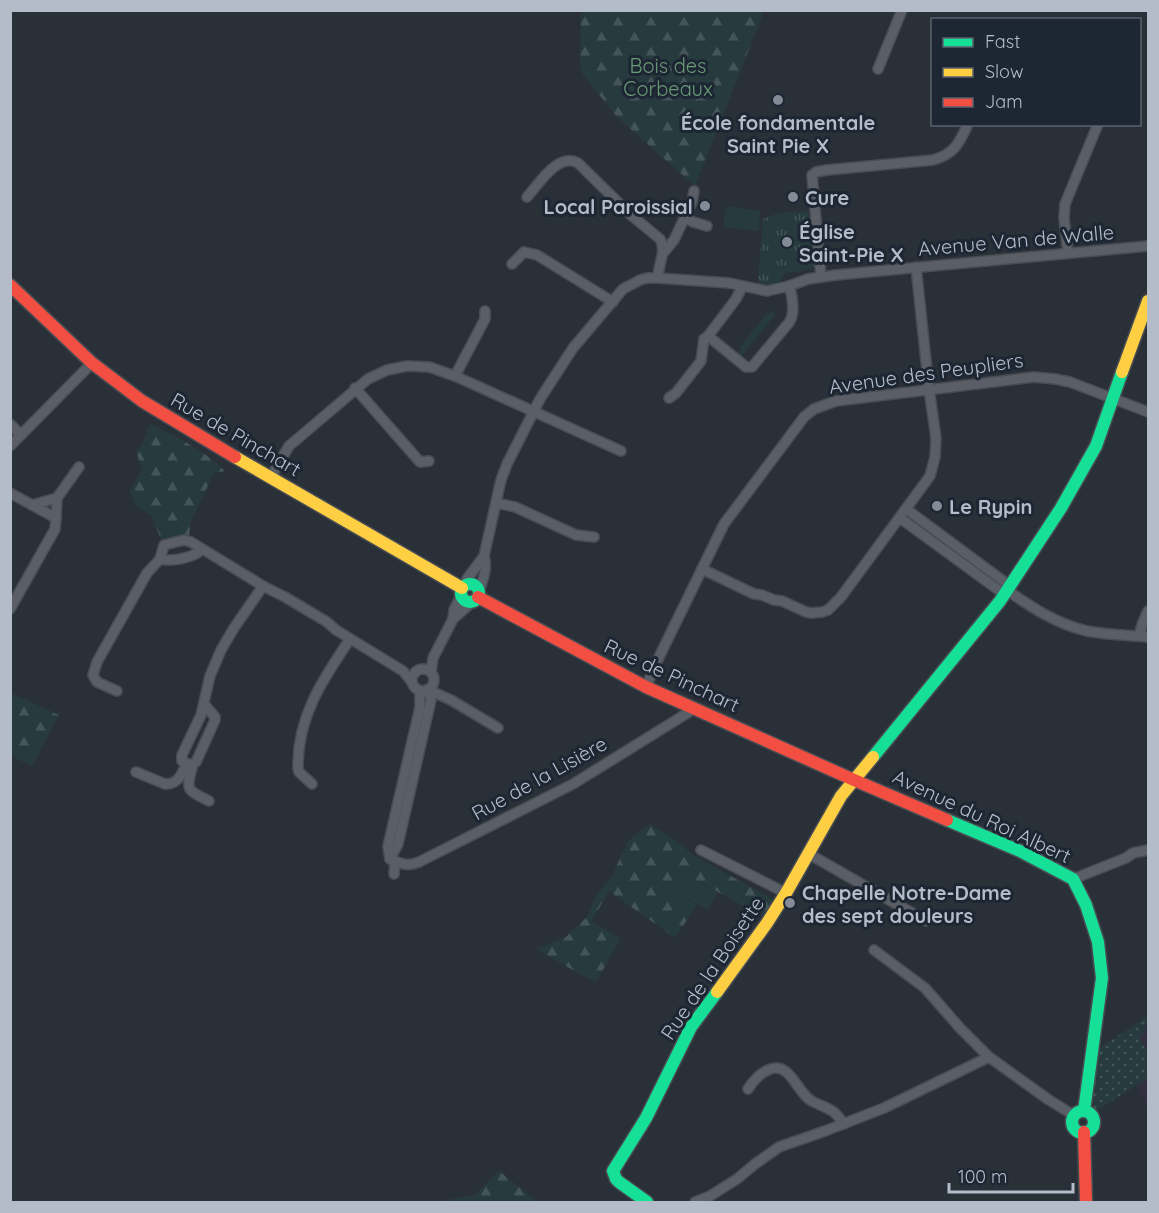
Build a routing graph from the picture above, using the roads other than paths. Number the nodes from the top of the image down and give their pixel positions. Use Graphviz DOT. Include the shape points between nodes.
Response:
graph roads {
  1 [pos="902,10"];
  2 [pos="878,69"];
  3 [pos="967,126"];
  4 [pos="1097,126"];
  5 [pos="694,190"];
  6 [pos="527,197"];
  7 [pos="684,216"];
  8 [pos="707,226"];
  9 [pos="1149,246"];
  10 [pos="663,252"];
  11 [pos="1068,253"];
  12 [pos="512,264"];
  13 [pos="916,267"];
  14 [pos="821,277"];
  15 [pos="657,278"];
  16 [pos="10,285"];
  17 [pos="789,286"];
  18 [pos="742,287"];
  19 [pos="1149,301"];
  20 [pos="613,302"];
  21 [pos="485,311"];
  22 [pos="708,336"];
  23 [pos="92,363"];
  24 [pos="455,376"];
  25 [pos="355,388"];
  26 [pos="930,389"];
  27 [pos="669,398"];
  28 [pos="1112,399"];
  29 [pos="534,412"];
  30 [pos="1149,412"];
  31 [pos="11,425"];
  32 [pos="21,435"];
  33 [pos="10,446"];
  34 [pos="621,451"];
  35 [pos="429,461"];
  36 [pos="79,467"];
  37 [pos="271,477"];
  38 [pos="10,493"];
  39 [pos="57,498"];
  40 [pos="496,503"];
  41 [pos="33,505"];
  42 [pos="903,513"];
  43 [pos="56,518"];
  44 [pos="594,537"];
  45 [pos="202,549"];
  46 [pos="484,556"];
  47 [pos="160,559"];
  48 [pos="702,569"];
  49 [pos="263,586"];
  50 [pos="1007,590"];
  51 [pos="470,593"];
  52 [pos="10,609"];
  53 [pos="1149,610"];
  54 [pos="1144,636"];
  55 [pos="350,639"];
  56 [pos="420,674"];
  57 [pos="646,687"];
  58 [pos="428,688"];
  59 [pos="117,691"];
  60 [pos="444,696"];
  61 [pos="431,700"];
  62 [pos="204,704"];
  63 [pos="694,709"];
  64 [pos="498,728"];
  65 [pos="190,764"];
  66 [pos="136,772"];
  67 [pos="854,780"];
  68 [pos="312,784"];
  69 [pos="209,801"];
  70 [pos="701,850"];
  71 [pos="1149,850"];
  72 [pos="809,854"];
  73 [pos="393,860"];
  74 [pos="394,874"];
  75 [pos="1073,879"];
  76 [pos="786,893"];
  77 [pos="926,921"];
  78 [pos="874,950"];
  79 [pos="990,1057"];
  80 [pos="748,1089"];
  81 [pos="1079,1113"];
  82 [pos="844,1124"];
  83 [pos="1084,1132"];
  84 [pos="648,1203"];
  85 [pos="695,1203"];
  86 [pos="1086,1203"];
  1 -- 2 [label="street"];
  3 -- 14 [label="street" via="958,144 943,157 812,175"];
  4 -- 11 [label="street" via="1065,204"];
  5 -- 7 [label="street"];
  6 -- 10 [label="street" via="559,163 574,161 660,239"];
  7 -- 8 [label="street"];
  7 -- 10 [label="street" via="674,240"];
  9 -- 11 [label="street, Avenue Van de Walle"];
  10 -- 15 [label="street"];
  11 -- 13 [label="street, Avenue Van de Walle"];
  12 -- 20 [label="street" via="524,252 537,255"];
  13 -- 14 [label="street, Avenue Van de Walle"];
  13 -- 26 [label="street"];
  14 -- 17 [label="street, Avenue Van de Walle"];
  15 -- 18 [label="street, Avenue Van de Walle" via="715,281"];
  15 -- 20 [label="street, Avenue Van de Walle" via="632,284"];
  16 -- 23 [label="main road, Rue de Pinchart"];
  17 -- 18 [label="street, Avenue Van de Walle" via="767,291"];
  17 -- 22 [label="street" via="793,317 752,367 746,367"];
  18 -- 22 [label="street"];
  19 -- 28 [label="main road, Rue de la Boisette"];
  20 -- 29 [label="street, Avenue Van de Walle" via="573,348"];
  21 -- 24 [label="street" via="485,319"];
  22 -- 27 [label="street" via="703,340 701,361"];
  23 -- 32 [label="street"];
  23 -- 37 [label="main road, Rue de Pinchart" via="169,418"];
  24 -- 25 [label="street" via="422,366 402,366"];
  24 -- 29 [label="street"];
  25 -- 35 [label="street" via="420,462"];
  25 -- 37 [label="street" via="289,446"];
  26 -- 28 [label="street, Avenue des Peupliers" via="1042,377 1070,382"];
  26 -- 42 [label="street" via="935,457 930,476"];
  26 -- 48 [label="street, Avenue des Peupliers" via="836,400 808,413 730,515"];
  28 -- 30 [label="street, Avenue des Peupliers"];
  28 -- 50 [label="main road, Rue de la Boisette" via="1096,446"];
  29 -- 34 [label="street"];
  29 -- 40 [label="street, Avenue Van de Walle" via="507,464"];
  31 -- 32 [label="street"];
  32 -- 33 [label="street"];
  36 -- 39 [label="street"];
  37 -- 51 [label="main road, Rue de Pinchart"];
  38 -- 41 [label="street"];
  39 -- 41 [label="street"];
  39 -- 43 [label="street"];
  40 -- 44 [label="street" via="515,507 576,535"];
  40 -- 46 [label="street, Avenue Van de Walle"];
  41 -- 43 [label="street"];
  42 -- 48 [label="street" via="841,597 822,612 806,612 754,594"];
  42 -- 50 [label="street"];
  43 -- 52 [label="street" via="55,529"];
  45 -- 47 [label="street" via="192,556"];
  45 -- 47 [label="street" via="187,540 167,543"];
  45 -- 49 [label="street"];
  46 -- 51 [label="street, Avenue Van de Walle" via="486,564"];
  46 -- 51 [label="street, Avenue Van de Walle" via="467,579"];
  47 -- 59 [label="street" via="147,573 97,662 93,675 97,682"];
  48 -- 57 [label="street, Avenue des Peupliers"];
  49 -- 55 [label="street"];
  49 -- 62 [label="street" via="221,650"];
  50 -- 54 [label="street" via="1064,624 1097,633"];
  50 -- 67 [label="main road, Rue de la Boisette"];
  51 -- 56 [label="street" via="454,610 433,658"];
  51 -- 57 [label="main road, Rue de Pinchart"];
  53 -- 54 [label="street" via="1143,622"];
  55 -- 56 [label="street" via="404,671"];
  55 -- 68 [label="street" via="320,684 300,737 297,768"];
  56 -- 58 [label="street" via="433,677"];
  56 -- 58 [label="street" via="415,687"];
  57 -- 63 [label="main road, Rue de Pinchart"];
  58 -- 60 [label="street"];
  58 -- 61 [label="street"];
  58 -- 73 [label="street" via="420,706 388,846"];
  60 -- 61 [label="street"];
  60 -- 64 [label="street"];
  61 -- 73 [label="street"];
  62 -- 65 [label="street" via="182,755 182,761"];
  62 -- 65 [label="street" via="215,720 196,762"];
  63 -- 67 [label="main road, Rue de Pinchart"];
  63 -- 73 [label="street, Rue de la Lisière" via="573,784 412,865"];
  65 -- 66 [label="street" via="170,785"];
  65 -- 69 [label="street" via="190,792"];
  67 -- 72 [label="main road, Rue de la Boisette"];
  67 -- 75 [label="main road, Avenue du Roi Albert" via="1020,851"];
  70 -- 76 [label="street"];
  71 -- 75 [label="street"];
  72 -- 76 [label="main road, Rue de la Boisette"];
  72 -- 77 [label="street"];
  73 -- 74 [label="street"];
  75 -- 81 [label="main road, Avenue du Roi Albert" via="1098,942 1102,978"];
  76 -- 84 [label="main road, Rue de la Boisette" via="691,1028 646,1118 613,1171 619,1182"];
  78 -- 79 [label="street" via="925,988"];
  79 -- 81 [label="street" via="1019,1079"];
  79 -- 82 [label="street"];
  80 -- 82 [label="street" via="765,1071 783,1069 805,1095 836,1114"];
  81 -- 83 [label="main road" via="1072,1120 1074,1127"];
  81 -- 83 [label="main road" via="1090,1114 1094,1123"];
  82 -- 85 [label="street" via="779,1147 737,1179"];
  83 -- 86 [label="main road"];
}
